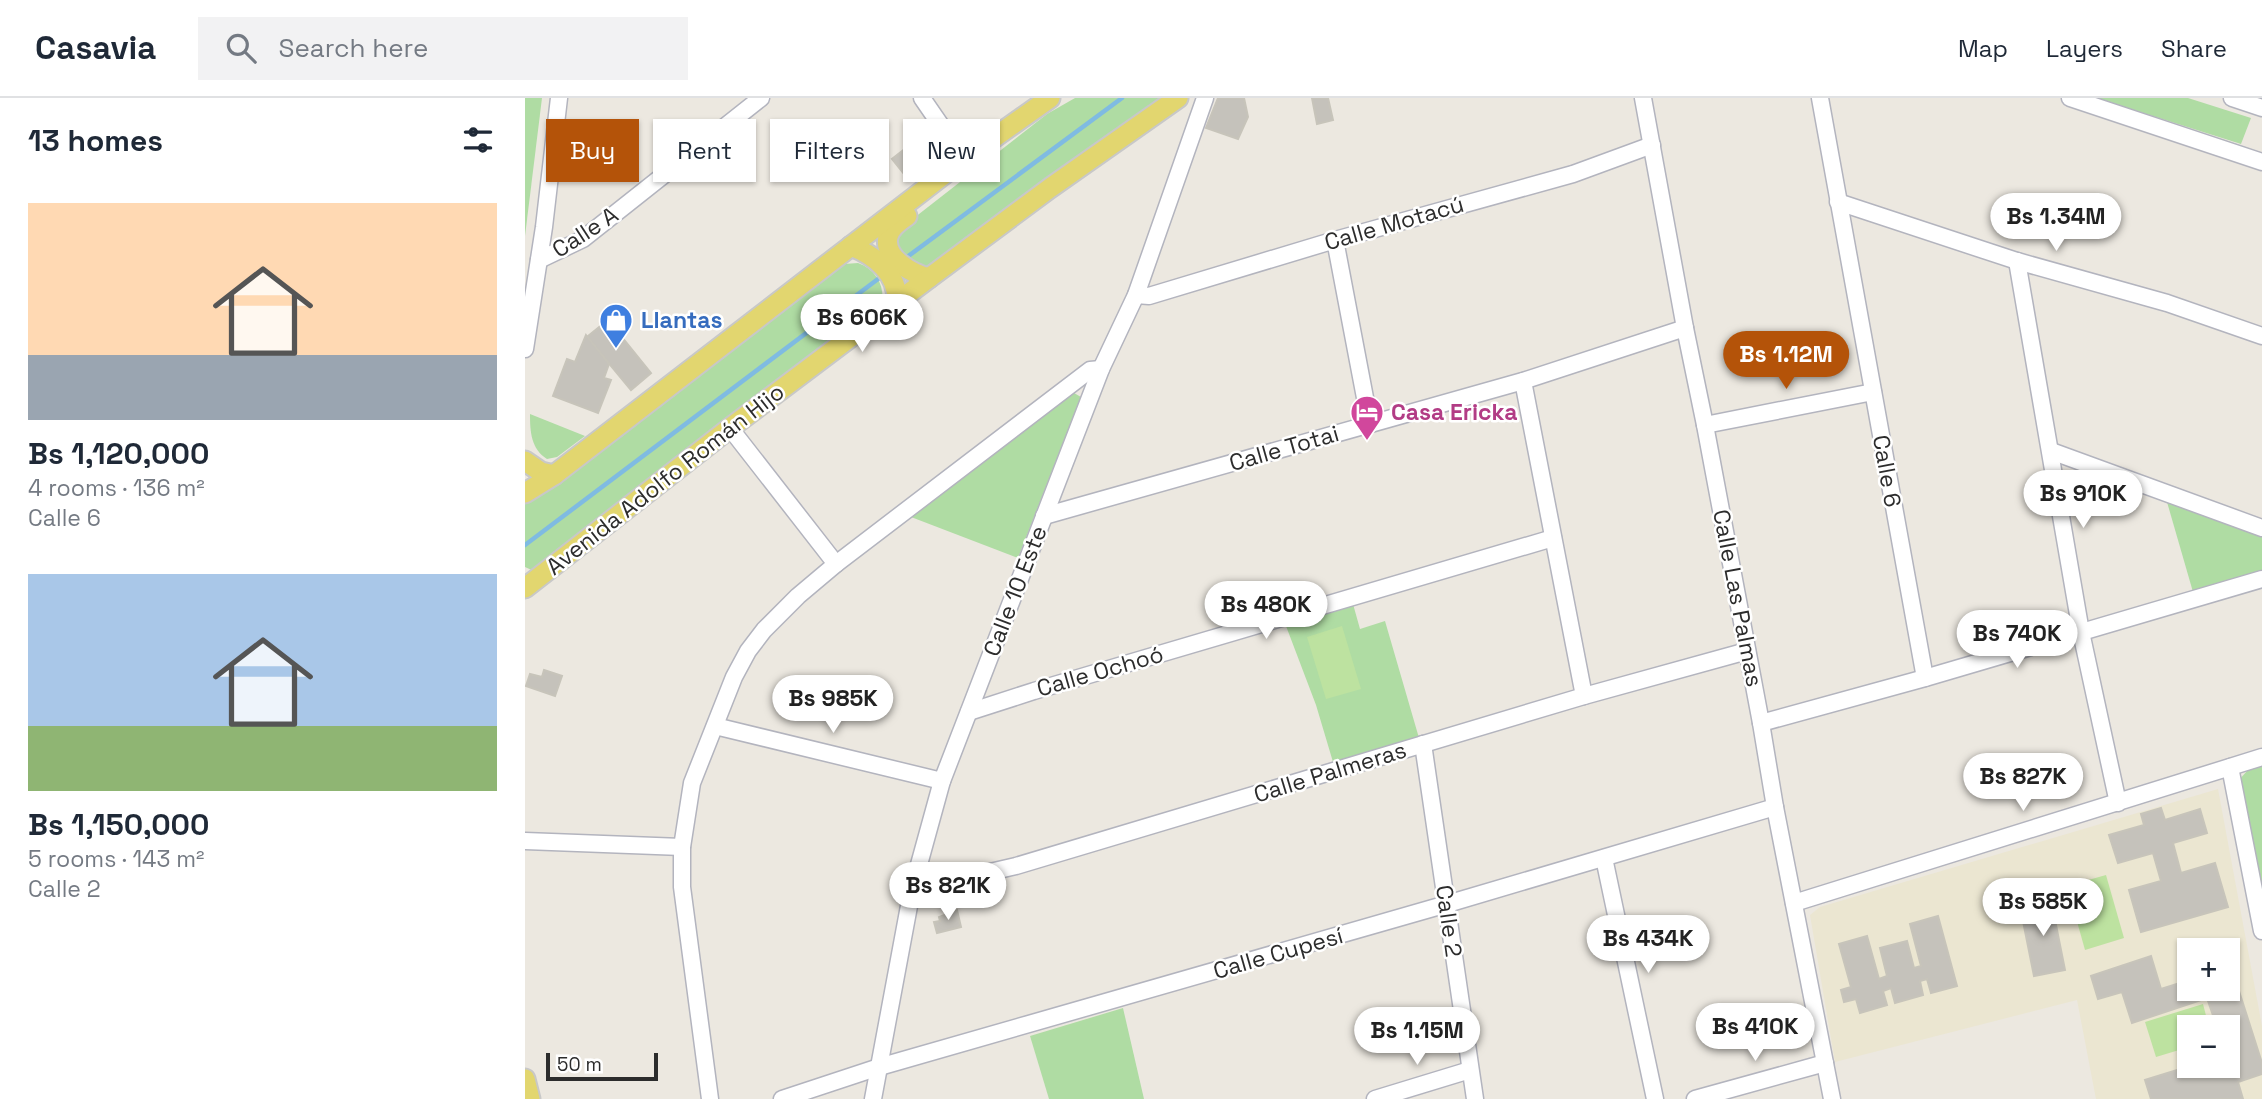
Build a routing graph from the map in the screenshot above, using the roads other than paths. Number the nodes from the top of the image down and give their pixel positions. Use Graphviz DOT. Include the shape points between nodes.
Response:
graph roads {
  1 [pos="559,98"];
  2 [pos="761,98"];
  3 [pos="922,98"];
  4 [pos="1050,98"];
  5 [pos="1178,98"];
  6 [pos="1205,98"];
  7 [pos="1643,98"];
  8 [pos="1819,98"];
  9 [pos="2070,98"];
  10 [pos="2232,98"];
  11 [pos="2262,108"];
  12 [pos="1030,111"];
  13 [pos="936,119"];
  14 [pos="1000,133"];
  15 [pos="1652,145"];
  16 [pos="2262,162"];
  17 [pos="937,182"];
  18 [pos="1838,202"];
  19 [pos="1335,240"];
  20 [pos="859,249"];
  21 [pos="539,260"];
  22 [pos="2017,261"];
  23 [pos="923,277"];
  24 [pos="1136,295"];
  25 [pos="897,297"];
  26 [pos="1685,328"];
  27 [pos="2262,335"];
  28 [pos="525,349"];
  29 [pos="1101,369"];
  30 [pos="1523,381"];
  31 [pos="1873,392"];
  32 [pos="1370,424"];
  33 [pos="1705,425"];
  34 [pos="730,428"];
  35 [pos="2050,451"];
  36 [pos="525,461"];
  37 [pos="554,475"];
  38 [pos="525,493"];
  39 [pos="1044,516"];
  40 [pos="2262,528"];
  41 [pos="1553,538"];
  42 [pos="836,564"];
  43 [pos="2262,579"];
  44 [pos="525,588"];
  45 [pos="2081,632"];
  46 [pos="1747,651"];
  47 [pos="1925,678"];
  48 [pos="1584,696"];
  49 [pos="969,712"];
  50 [pos="1761,723"];
  51 [pos="715,726"];
  52 [pos="1423,744"];
  53 [pos="2262,757"];
  54 [pos="2230,767"];
  55 [pos="942,781"];
  56 [pos="2118,803"];
  57 [pos="1775,807"];
  58 [pos="525,841"];
  59 [pos="682,847"];
  60 [pos="1604,859"];
  61 [pos="912,890"];
  62 [pos="1794,903"];
  63 [pos="1447,904"];
  64 [pos="2262,931"];
  65 [pos="1825,1063"];
  66 [pos="879,1067"];
  67 [pos="1470,1070"];
  68 [pos="525,1079"];
  69 [pos="530,1099"];
  70 [pos="710,1099"];
  71 [pos="782,1099"];
  72 [pos="873,1099"];
  73 [pos="1375,1099"];
  74 [pos="1475,1099"];
  75 [pos="1655,1099"];
  76 [pos="1695,1099"];
  77 [pos="1832,1099"];
  1 -- 21 [label="street, Calle A"];
  2 -- 21 [label="street, Calle A" via="583,239"];
  3 -- 13 [label="street"];
  4 -- 12 [label="main road"];
  5 -- 23 [label="main road, Avenida Adolfo Román Hijo"];
  6 -- 24 [label="street, Calle 10 Este"];
  7 -- 15 [label="street, Calle Las Palmas"];
  8 -- 18 [label="street, Calle 6"];
  9 -- 16 [label="street"];
  10 -- 11 [label="street"];
  12 -- 14 [label="main road"];
  12 -- 23 [label="main road" via="1013,131 893,227 887,237 896,259"];
  15 -- 19 [label="street, Calle Motacú" via="1573,174"];
  15 -- 26 [label="street, Calle Las Palmas"];
  17 -- 20 [label="main road"];
  18 -- 22 [label="street"];
  18 -- 31 [label="street, Calle 6"];
  19 -- 24 [label="street, Calle Motacú" via="1149,296"];
  19 -- 32 [label="street"];
  20 -- 25 [label="main road" via="884,268"];
  20 -- 37 [label="main road"];
  21 -- 28 [label="street, Calle A"];
  22 -- 27 [label="street"];
  22 -- 35 [label="street"];
  23 -- 25 [label="main road, Avenida Adolfo Román Hijo"];
  24 -- 29 [label="street, Calle 10 Este"];
  25 -- 34 [label="main road, Avenida Adolfo Román Hijo"];
  26 -- 30 [label="street, Calle Totai"];
  26 -- 33 [label="street, Calle Las Palmas"];
  29 -- 39 [label="street, Calle 10 Este"];
  29 -- 42 [label="street" via="1090,370"];
  30 -- 32 [label="street, Calle Totai"];
  30 -- 41 [label="street"];
  31 -- 33 [label="street"];
  31 -- 47 [label="street, Calle 6"];
  32 -- 39 [label="street, Calle Totai"];
  33 -- 46 [label="street, Calle Las Palmas"];
  34 -- 42 [label="street"];
  34 -- 44 [label="main road, Avenida Adolfo Román Hijo"];
  35 -- 40 [label="street"];
  35 -- 45 [label="street"];
  36 -- 37 [label="main road"];
  37 -- 38 [label="main road"];
  39 -- 49 [label="street, Calle 10 Este"];
  41 -- 48 [label="street"];
  41 -- 49 [label="street, Calle Ochoó"];
  42 -- 51 [label="street" via="798,596 748,651"];
  43 -- 45 [label="street"];
  45 -- 47 [label="street"];
  45 -- 56 [label="street"];
  46 -- 48 [label="street, Calle Palmeras"];
  46 -- 50 [label="street, Calle Las Palmas"];
  47 -- 50 [label="street"];
  48 -- 52 [label="street, Calle Palmeras"];
  49 -- 55 [label="street, Calle 10 Este"];
  50 -- 57 [label="street, Calle Las Palmas"];
  51 -- 55 [label="street"];
  51 -- 59 [label="street" via="692,783"];
  52 -- 61 [label="street, Calle Palmeras" via="1016,866"];
  52 -- 63 [label="street, Calle 2"];
  53 -- 54 [label="street"];
  54 -- 56 [label="street"];
  54 -- 64 [label="street"];
  55 -- 61 [label="street, Calle 10 Este"];
  56 -- 62 [label="street"];
  57 -- 60 [label="street, Calle Cupesí"];
  57 -- 62 [label="street, Calle Las Palmas"];
  58 -- 59 [label="street"];
  59 -- 70 [label="street" via="682,887"];
  60 -- 63 [label="street, Calle Cupesí"];
  60 -- 75 [label="street"];
  61 -- 66 [label="street, Calle 10 Este"];
  62 -- 65 [label="street, Calle Las Palmas"];
  63 -- 66 [label="street, Calle Cupesí"];
  63 -- 67 [label="street, Calle 2"];
  65 -- 76 [label="street"];
  65 -- 77 [label="street, Calle Las Palmas"];
  66 -- 71 [label="street, Calle Cupesí"];
  66 -- 72 [label="street, Calle 10 Este"];
  67 -- 73 [label="street"];
  67 -- 74 [label="street, Calle 2"];
  68 -- 69 [label="main road"];
}
